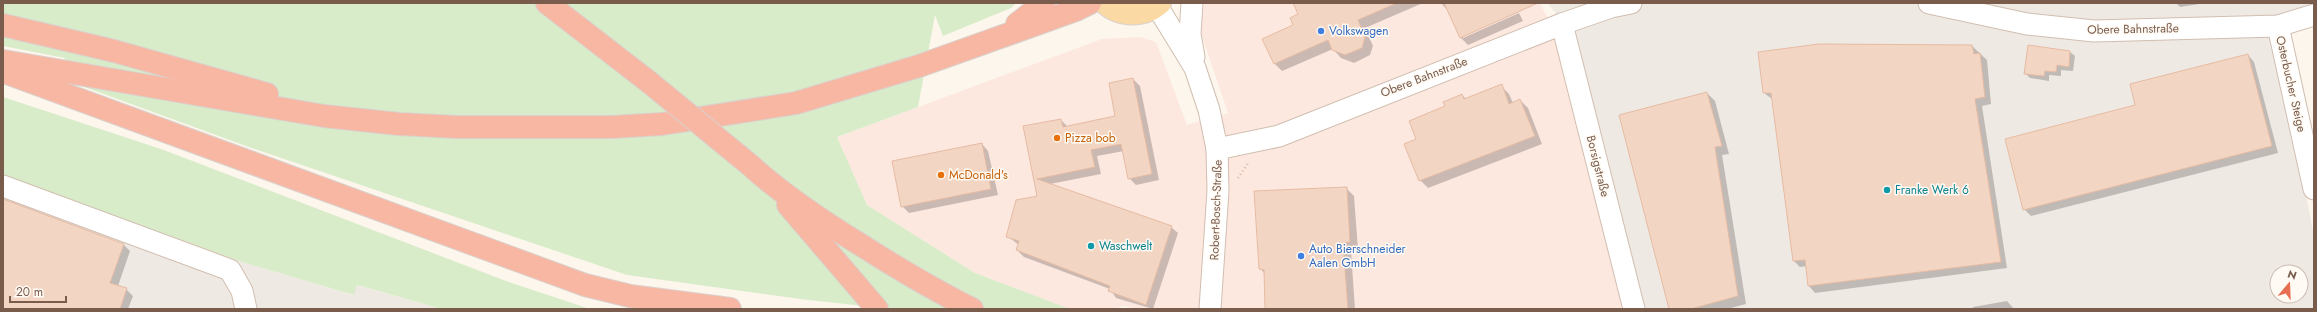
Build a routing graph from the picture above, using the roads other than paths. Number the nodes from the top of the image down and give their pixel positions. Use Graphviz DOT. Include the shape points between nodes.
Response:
graph roads {
  1 [pos="547,3"];
  2 [pos="557,3"];
  3 [pos="1044,3"];
  4 [pos="1090,3"];
  5 [pos="1105,3"];
  6 [pos="1192,3"];
  7 [pos="1631,3"];
  8 [pos="1929,3"];
  9 [pos="1159,4"];
  10 [pos="2314,15"];
  11 [pos="1562,24"];
  12 [pos="3,25"];
  13 [pos="2278,26"];
  14 [pos="598,41"];
  15 [pos="974,48"];
  16 [pos="3,61"];
  17 [pos="1196,68"];
  18 [pos="3,71"];
  19 [pos="399,124"];
  20 [pos="1217,149"];
  21 [pos="771,184"];
  22 [pos="3,186"];
  23 [pos="2314,189"];
  24 [pos="246,309"];
  25 [pos="730,309"];
  26 [pos="877,309"];
  27 [pos="972,309"];
  28 [pos="1210,309"];
  29 [pos="1634,309"];
  1 -- 14 [label="highway"];
  2 -- 14 [label="highway"];
  3 -- 15 [label="highway" via="1013,26"];
  4 -- 15 [label="highway"];
  5 -- 9 [label="main road" via="1120,12 1133,14 1146,12"];
  6 -- 17 [label="street" via="1190,34"];
  7 -- 11 [label="street, Obere Bahnstraße"];
  8 -- 13 [label="street, Obere Bahnstraße" via="2028,24 2094,31"];
  9 -- 17 [label="street, Robert-Bosch-Straße"];
  10 -- 13 [label="street, Obere Bahnstraße"];
  11 -- 20 [label="street, Obere Bahnstraße" via="1279,136"];
  11 -- 29 [label="street, Borsigstraße"];
  12 -- 19 [label="highway" via="114,51 218,82"];
  13 -- 23 [label="street, Osterbucher Steige"];
  14 -- 21 [label="highway, bridge"];
  15 -- 19 [label="highway" via="796,103 707,118 612,127 457,127"];
  16 -- 19 [label="highway" via="264,107"];
  17 -- 20 [label="street, Robert-Bosch-Straße"];
  18 -- 25 [label="highway" via="585,285 630,296"];
  20 -- 28 [label="street, Robert-Bosch-Straße" via="1218,191"];
  21 -- 26 [label="highway"];
  21 -- 27 [label="highway" via="824,222 893,265"];
  22 -- 24 [label="street" via="230,270 242,290"];
}
